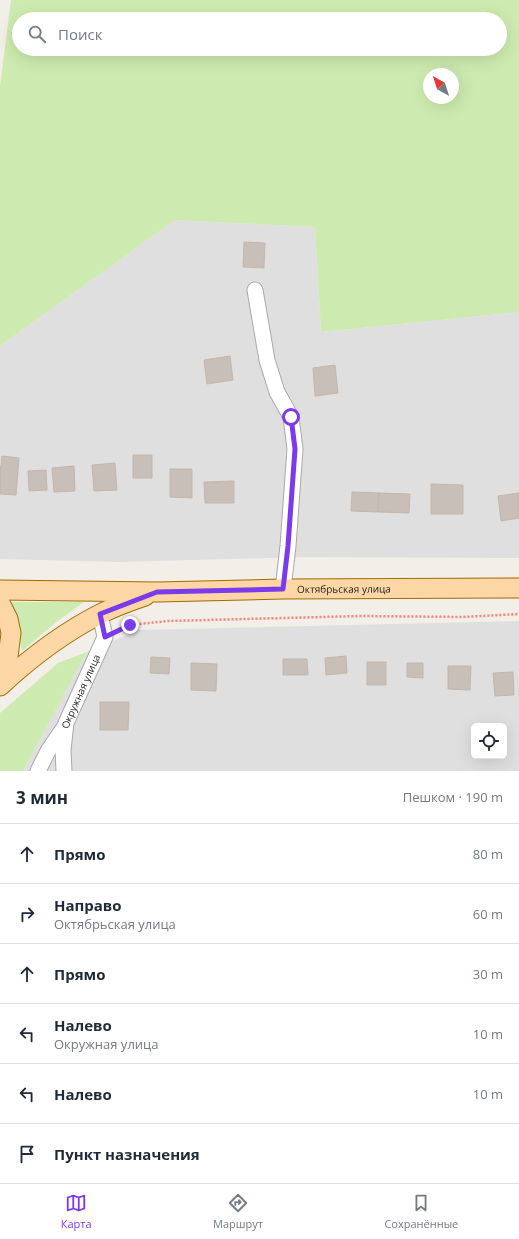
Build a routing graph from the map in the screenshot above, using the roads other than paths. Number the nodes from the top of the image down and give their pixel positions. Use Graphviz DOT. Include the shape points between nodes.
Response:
graph roads {
  1 [pos="255,290"];
  2 [pos="519,588"];
  3 [pos="283,589"];
  4 [pos="0,590"];
  5 [pos="157,592"];
  6 [pos="0,603"];
  7 [pos="100,614"];
  8 [pos="0,680"];
  9 [pos="0,686"];
  10 [pos="66,723"];
  11 [pos="38,771"];
  12 [pos="64,771"];
  1 -- 3 [label="street" via="267,360 277,392 291,417 295,449"];
  2 -- 3 [label="main road, Октябрьская улица"];
  3 -- 5 [label="main road, Октябрьская улица"];
  4 -- 5 [label="main road, Октябрьская улица"];
  5 -- 7 [label="main road"];
  6 -- 8 [label="main road" via="8,619 11,633 8,665"];
  7 -- 9 [label="main road" via="22,665"];
  7 -- 10 [label="street, Окружная улица" via="105,637"];
  10 -- 11 [label="street"];
  10 -- 12 [label="street, Окружная улица"];
}
